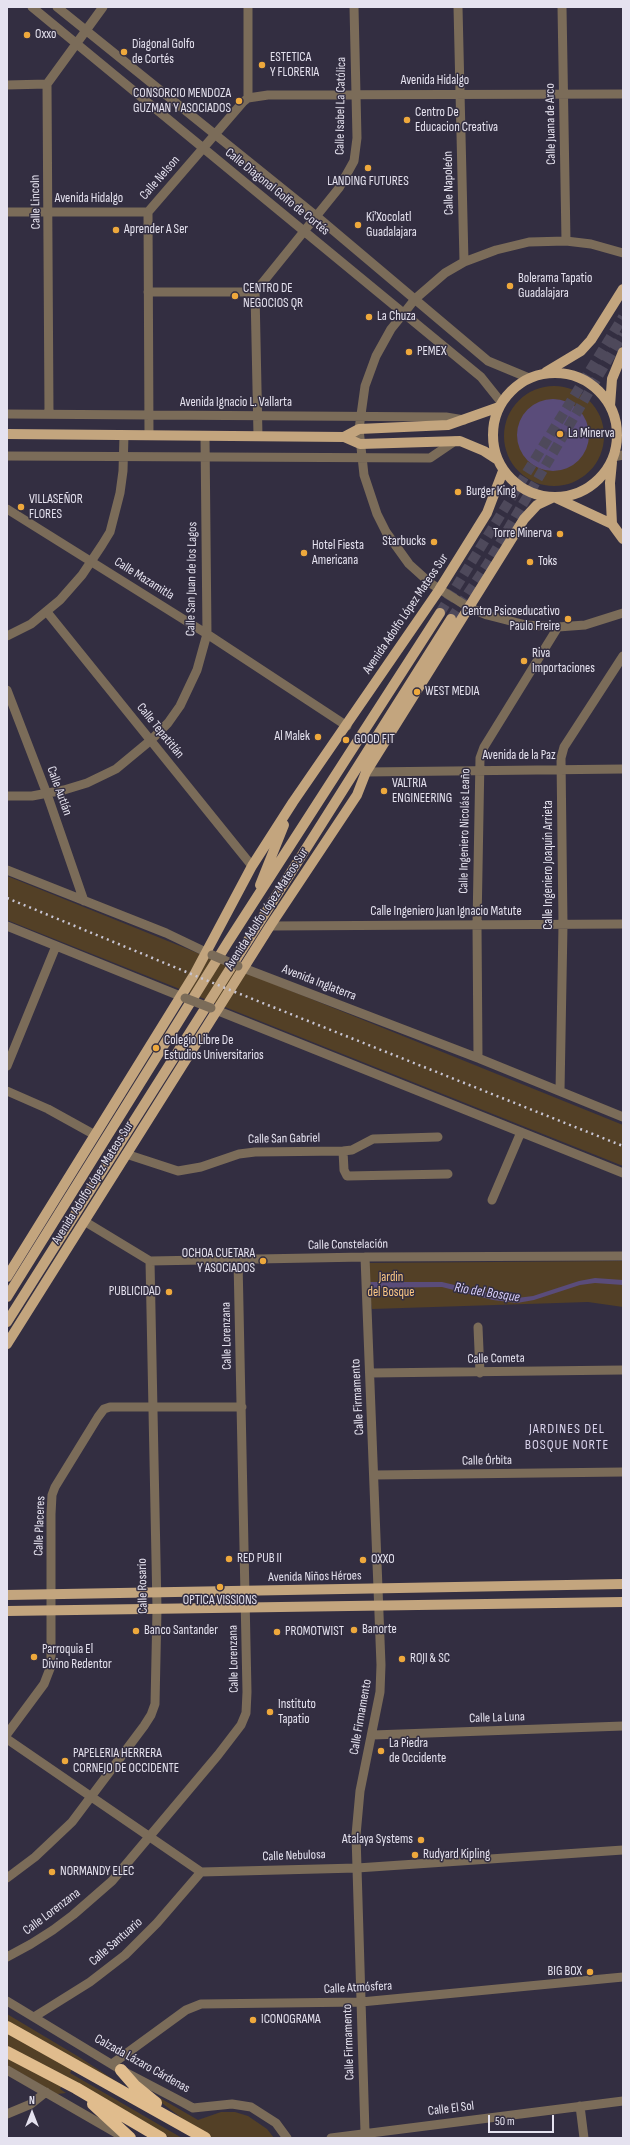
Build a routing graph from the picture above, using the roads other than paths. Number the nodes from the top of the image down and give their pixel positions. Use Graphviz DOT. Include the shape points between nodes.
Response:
graph roads {
  1 [pos="32,7"];
  2 [pos="57,7"];
  3 [pos="103,7"];
  4 [pos="248,7"];
  5 [pos="354,7"];
  6 [pos="458,7"];
  7 [pos="562,7"];
  8 [pos="86,30"];
  9 [pos="77,42"];
  10 [pos="47,84"];
  11 [pos="7,85"];
  12 [pos="460,94"];
  13 [pos="564,94"];
  14 [pos="623,94"];
  15 [pos="356,95"];
  16 [pos="248,98"];
  17 [pos="214,134"];
  18 [pos="203,148"];
  19 [pos="7,212"];
  20 [pos="49,212"];
  21 [pos="148,212"];
  22 [pos="315,215"];
  23 [pos="304,230"];
  24 [pos="566,241"];
  25 [pos="623,253"];
  26 [pos="464,262"];
  27 [pos="623,290"];
  28 [pos="148,292"];
  29 [pos="255,292"];
  30 [pos="415,299"];
  31 [pos="404,313"];
  32 [pos="623,352"];
  33 [pos="544,374"];
  34 [pos="529,378"];
  35 [pos="500,404"];
  36 [pos="610,406"];
  37 [pos="7,414"];
  38 [pos="50,414"];
  39 [pos="149,416"];
  40 [pos="257,416"];
  41 [pos="360,417"];
  42 [pos="619,417"];
  43 [pos="465,420"];
  44 [pos="359,430"];
  45 [pos="7,434"];
  46 [pos="124,435"];
  47 [pos="149,435"];
  48 [pos="206,436"];
  49 [pos="258,436"];
  50 [pos="344,437"];
  51 [pos="455,441"];
  52 [pos="360,444"];
  53 [pos="623,455"];
  54 [pos="7,456"];
  55 [pos="124,456"];
  56 [pos="206,457"];
  57 [pos="613,457"];
  58 [pos="361,459"];
  59 [pos="498,460"];
  60 [pos="503,471"];
  61 [pos="554,497"];
  62 [pos="7,508"];
  63 [pos="612,524"];
  64 [pos="623,539"];
  65 [pos="92,562"];
  66 [pos="439,590"];
  67 [pos="468,607"];
  68 [pos="47,612"];
  69 [pos="440,613"];
  70 [pos="623,613"];
  71 [pos="451,619"];
  72 [pos="558,627"];
  73 [pos="207,634"];
  74 [pos="7,636"];
  75 [pos="623,656"];
  76 [pos="7,690"];
  77 [pos="347,726"];
  78 [pos="151,740"];
  79 [pos="478,769"];
  80 [pos="562,769"];
  81 [pos="623,769"];
  82 [pos="366,772"];
  83 [pos="47,794"];
  84 [pos="7,796"];
  85 [pos="293,802"];
  86 [pos="252,866"];
  87 [pos="7,870"];
  88 [pos="275,899"];
  89 [pos="84,901"];
  90 [pos="250,907"];
  91 [pos="623,924"];
  92 [pos="477,925"];
  93 [pos="563,925"];
  94 [pos="7,926"];
  95 [pos="270,926"];
  96 [pos="56,946"];
  97 [pos="210,954"];
  98 [pos="241,967"];
  99 [pos="183,998"];
  100 [pos="214,1009"];
  101 [pos="478,1058"];
  102 [pos="7,1066"];
  103 [pos="7,1091"];
  104 [pos="560,1091"];
  105 [pos="623,1117"];
  106 [pos="521,1132"];
  107 [pos="96,1135"];
  108 [pos="438,1137"];
  109 [pos="347,1150"];
  110 [pos="126,1154"];
  111 [pos="623,1173"];
  112 [pos="448,1174"];
  113 [pos="492,1200"];
  114 [pos="84,1221"];
  115 [pos="35,1252"];
  116 [pos="623,1256"];
  117 [pos="365,1257"];
  118 [pos="47,1258"];
  119 [pos="238,1260"];
  120 [pos="150,1261"];
  121 [pos="7,1277"];
  122 [pos="7,1282"];
  123 [pos="7,1297"];
  124 [pos="31,1306"];
  125 [pos="7,1322"];
  126 [pos="478,1327"];
  127 [pos="7,1344"];
  128 [pos="623,1370"];
  129 [pos="370,1373"];
  130 [pos="480,1373"];
  131 [pos="153,1407"];
  132 [pos="242,1407"];
  133 [pos="623,1472"];
  134 [pos="375,1475"];
  135 [pos="623,1584"];
  136 [pos="379,1589"];
  137 [pos="246,1591"];
  138 [pos="156,1592"];
  139 [pos="52,1594"];
  140 [pos="7,1595"];
  141 [pos="623,1602"];
  142 [pos="380,1607"];
  143 [pos="157,1609"];
  144 [pos="246,1609"];
  145 [pos="7,1610"];
  146 [pos="52,1610"];
  147 [pos="623,1726"];
  148 [pos="7,1734"];
  149 [pos="373,1735"];
  150 [pos="7,1739"];
  151 [pos="91,1797"];
  152 [pos="148,1837"];
  153 [pos="623,1850"];
  154 [pos="357,1868"];
  155 [pos="202,1872"];
  156 [pos="7,1878"];
  157 [pos="7,1957"];
  158 [pos="623,1977"];
  159 [pos="7,2001"];
  160 [pos="361,2002"];
  161 [pos="34,2017"];
  162 [pos="11,2029"];
  163 [pos="7,2052"];
  164 [pos="116,2067"];
  165 [pos="7,2070"];
  166 [pos="76,2088"];
  167 [pos="46,2092"];
  168 [pos="623,2101"];
  169 [pos="580,2106"];
  170 [pos="7,2114"];
  171 [pos="180,2123"];
  172 [pos="365,2132"];
  173 [pos="125,2138"];
  174 [pos="130,2138"];
  175 [pos="161,2138"];
  176 [pos="205,2138"];
  177 [pos="287,2138"];
  178 [pos="330,2138"];
  179 [pos="584,2138"];
  1 -- 9 [label="street, Calle Diagonal Golfo de Cortés"];
  2 -- 8 [label="street, Calle Diagonal Golfo de Cortés"];
  3 -- 8 [label="street"];
  4 -- 16 [label="street"];
  5 -- 15 [label="street, Calle Isabel La Católica"];
  6 -- 12 [label="street, Calle Napoleón"];
  7 -- 13 [label="street, Calle Juana de Arco"];
  8 -- 9 [label="street"];
  8 -- 17 [label="street, Calle Diagonal Golfo de Cortés"];
  9 -- 10 [label="street"];
  9 -- 18 [label="street, Calle Diagonal Golfo de Cortés"];
  10 -- 11 [label="street"];
  10 -- 20 [label="street, Calle Lincoln"];
  12 -- 13 [label="street, Avenida Hidalgo"];
  12 -- 15 [label="street, Avenida Hidalgo"];
  12 -- 26 [label="street, Calle Napoleón"];
  13 -- 14 [label="street, Avenida Hidalgo"];
  13 -- 24 [label="street, Calle Juana de Arco"];
  15 -- 16 [label="street, Avenida Hidalgo" via="268,95"];
  15 -- 22 [label="street, Calle Isabel La Católica" via="354,161 346,178"];
  16 -- 17 [label="street, Calle Nelson"];
  17 -- 18 [label="street, Calle Nelson"];
  17 -- 22 [label="street, Calle Diagonal Golfo de Cortés"];
  18 -- 21 [label="street, Calle Nelson"];
  18 -- 23 [label="street, Calle Diagonal Golfo de Cortés"];
  19 -- 20 [label="street, Avenida Hidalgo"];
  20 -- 21 [label="street, Avenida Hidalgo"];
  20 -- 38 [label="street, Calle Lincoln"];
  21 -- 28 [label="street, Calle Nelson"];
  22 -- 23 [label="street, Calle Isabel La Católica"];
  22 -- 30 [label="street, Calle Diagonal Golfo de Cortés"];
  23 -- 29 [label="street, Calle Isabel La Católica"];
  23 -- 31 [label="street, Calle Diagonal Golfo de Cortés"];
  24 -- 25 [label="street" via="591,244"];
  24 -- 26 [label="street" via="529,242 496,250"];
  26 -- 30 [label="street" via="445,273"];
  27 -- 33 [label="main road" via="581,352"];
  28 -- 29 [label="street"];
  28 -- 39 [label="street, Calle Nelson"];
  29 -- 40 [label="street"];
  30 -- 31 [label="street"];
  30 -- 34 [label="street, Calle Diagonal Golfo de Cortés" via="488,361"];
  31 -- 35 [label="street, Calle Diagonal Golfo de Cortés" via="481,377"];
  31 -- 41 [label="street" via="391,329 376,356 365,386"];
  32 -- 36 [label="main road" via="612,379"];
  33 -- 34 [label="main road"];
  33 -- 36 [label="main road" via="570,374 582,379 603,395"];
  34 -- 35 [label="main road" via="518,384"];
  35 -- 43 [label="main road, Avenida Ignacio L. Vallarta"];
  35 -- 59 [label="main road" via="492,433 493,447"];
  36 -- 42 [label="main road"];
  37 -- 38 [label="street, Avenida Ignacio L. Vallarta"];
  38 -- 39 [label="street, Avenida Ignacio L. Vallarta"];
  39 -- 40 [label="street, Avenida Ignacio L. Vallarta"];
  39 -- 47 [label="street, Calle Nelson"];
  40 -- 41 [label="street, Avenida Ignacio L. Vallarta"];
  40 -- 49 [label="street"];
  41 -- 43 [label="street, Avenida Ignacio L. Vallarta" via="446,417"];
  41 -- 44 [label="street"];
  42 -- 57 [label="main road"];
  43 -- 44 [label="main road, Avenida Ignacio L. Vallarta" via="448,425"];
  44 -- 50 [label="main road, Avenida Ignacio L. Vallarta"];
  44 -- 52 [label="street"];
  45 -- 46 [label="main road, Avenida Ignacio L. Vallarta"];
  46 -- 47 [label="main road, Avenida Ignacio L. Vallarta"];
  46 -- 55 [label="street"];
  47 -- 48 [label="main road, Avenida Ignacio L. Vallarta"];
  48 -- 49 [label="main road, Avenida Ignacio L. Vallarta"];
  48 -- 56 [label="street, Calle San Juan de los Lagos"];
  49 -- 50 [label="main road, Avenida Ignacio L. Vallarta"];
  50 -- 52 [label="main road, Avenida Ignacio L. Vallarta"];
  51 -- 52 [label="main road, Avenida Ignacio L. Vallarta"];
  51 -- 58 [label="street" via="430,458"];
  51 -- 59 [label="main road, Avenida Ignacio L. Vallarta" via="474,446"];
  52 -- 58 [label="street"];
  53 -- 57 [label="street"];
  54 -- 55 [label="street"];
  55 -- 56 [label="street"];
  55 -- 65 [label="street" via="116,513 110,532"];
  56 -- 58 [label="street"];
  56 -- 73 [label="street, Calle San Juan de los Lagos"];
  57 -- 61 [label="main road" via="607,468 590,486 567,496"];
  57 -- 63 [label="main road" via="610,483"];
  58 -- 66 [label="street" via="372,501 386,532 409,564"];
  59 -- 60 [label="main road"];
  60 -- 61 [label="main road" via="526,490"];
  60 -- 66 [label="main road, Avenida Adolfo López Mateos Sur" via="487,513"];
  61 -- 63 [label="main road" via="591,512"];
  61 -- 67 [label="main road, Avenida Adolfo López Mateos Sur" via="537,505 524,519"];
  62 -- 65 [label="street, Calle Mazamitla"];
  63 -- 64 [label="main road"];
  65 -- 68 [label="street" via="72,588"];
  65 -- 73 [label="street, Calle Mazamitla"];
  66 -- 67 [label="street"];
  66 -- 77 [label="main road, Avenida Adolfo López Mateos Sur"];
  67 -- 72 [label="street" via="508,622"];
  67 -- 82 [label="main road, Avenida Adolfo López Mateos Sur"];
  68 -- 74 [label="street" via="31,624"];
  68 -- 78 [label="street, Calle Tepatitlán"];
  69 -- 90 [label="main road, Avenida Adolfo López Mateos Sur"];
  70 -- 72 [label="street" via="584,625"];
  71 -- 88 [label="main road, Avenida Adolfo López Mateos Sur"];
  72 -- 79 [label="street, Calle Ingeniero Nicolás Leaño" via="484,747"];
  73 -- 77 [label="street, Calle Mazamitla"];
  73 -- 78 [label="street, Calle San Juan de los Lagos" via="190,688 168,723"];
  75 -- 80 [label="street, Calle Ingeniero Joaquín Arrieta" via="564,747"];
  76 -- 83 [label="street, Calle Autlán"];
  77 -- 85 [label="main road, Avenida Adolfo López Mateos Sur"];
  78 -- 83 [label="street, Calle San Juan de los Lagos" via="116,769 87,783"];
  78 -- 86 [label="street, Calle Tepatitlán"];
  79 -- 80 [label="street, Avenida de la Paz"];
  79 -- 82 [label="street, Avenida de la Paz"];
  79 -- 92 [label="street, Calle Ingeniero Nicolás Leaño"];
  80 -- 81 [label="street, Avenida de la Paz"];
  80 -- 93 [label="street, Calle Ingeniero Joaquín Arrieta"];
  82 -- 88 [label="main road" via="303,865"];
  82 -- 95 [label="main road, Avenida Adolfo López Mateos Sur" via="357,795"];
  83 -- 84 [label="street, Calle San Juan de los Lagos"];
  83 -- 89 [label="street, Calle Autlán"];
  85 -- 86 [label="main road, Avenida Adolfo López Mateos Sur"];
  85 -- 90 [label="main road"];
  86 -- 97 [label="main road, Avenida Adolfo López Mateos Sur"];
  87 -- 89 [label="street, Avenida Inglaterra"];
  88 -- 118 [label="main road, Avenida Adolfo López Mateos Sur"];
  89 -- 97 [label="street, Avenida Inglaterra" via="166,933"];
  90 -- 115 [label="main road, Avenida Adolfo López Mateos Sur"];
  91 -- 93 [label="street, Calle Ingeniero Juan Ignacio Matute"];
  92 -- 93 [label="street, Calle Ingeniero Juan Ignacio Matute"];
  92 -- 95 [label="street, Calle Ingeniero Juan Ignacio Matute"];
  92 -- 101 [label="street, Calle Ingeniero Nicolás Leaño"];
  93 -- 104 [label="street, Calle Ingeniero Joaquín Arrieta"];
  94 -- 96 [label="street"];
  95 -- 98 [label="main road, Avenida Adolfo López Mateos Sur"];
  96 -- 99 [label="street"];
  96 -- 102 [label="street"];
  97 -- 98 [label="street, Avenida Inglaterra, bridge"];
  97 -- 99 [label="main road, Avenida Adolfo López Mateos Sur"];
  98 -- 100 [label="main road, Avenida Adolfo López Mateos Sur"];
  98 -- 101 [label="street, Avenida Inglaterra"];
  99 -- 100 [label="street, bridge"];
  99 -- 107 [label="main road, Avenida Adolfo López Mateos Sur"];
  100 -- 106 [label="street"];
  100 -- 110 [label="main road, Avenida Adolfo López Mateos Sur"];
  101 -- 104 [label="street, Avenida Inglaterra"];
  103 -- 107 [label="street" via="48,1109"];
  104 -- 105 [label="street, Avenida Inglaterra"];
  106 -- 111 [label="street"];
  106 -- 113 [label="street"];
  107 -- 121 [label="main road, Avenida Adolfo López Mateos Sur"];
  108 -- 109 [label="street" via="373,1139"];
  109 -- 110 [label="street, Calle San Gabriel" via="255,1152 178,1171"];
  109 -- 112 [label="street" via="344,1170 347,1176"];
  110 -- 114 [label="main road, Avenida Adolfo López Mateos Sur"];
  114 -- 120 [label="street"];
  114 -- 124 [label="main road, Avenida Adolfo López Mateos Sur"];
  115 -- 122 [label="main road"];
  115 -- 123 [label="main road, Avenida Adolfo López Mateos Sur"];
  116 -- 117 [label="street, Calle Constelación"];
  117 -- 119 [label="street, Calle Constelación"];
  117 -- 129 [label="street, Calle Firmamento"];
  118 -- 124 [label="main road"];
  118 -- 125 [label="main road, Avenida Adolfo López Mateos Sur"];
  119 -- 120 [label="street, Calle Constelación"];
  119 -- 132 [label="street, Calle Lorenzana"];
  120 -- 131 [label="street, Calle Rosario"];
  124 -- 127 [label="main road, Avenida Adolfo López Mateos Sur"];
  126 -- 130 [label="street"];
  128 -- 130 [label="street, Calle Cometa"];
  129 -- 130 [label="street, Calle Cometa"];
  129 -- 134 [label="street, Calle Firmamento"];
  131 -- 132 [label="street, Calle Placeres"];
  131 -- 138 [label="street, Calle Rosario"];
  131 -- 139 [label="street, Calle Placeres" via="104,1409 55,1487 51,1514"];
  132 -- 137 [label="street, Calle Lorenzana"];
  133 -- 134 [label="street, Calle Órbita"];
  134 -- 136 [label="street, Calle Firmamento"];
  135 -- 136 [label="main road, Avenida Niños Héroes"];
  136 -- 137 [label="main road, Avenida Niños Héroes"];
  136 -- 142 [label="street, Calle Firmamento"];
  137 -- 138 [label="main road, Avenida Niños Héroes"];
  137 -- 144 [label="street, Calle Lorenzana"];
  138 -- 139 [label="main road, Avenida Niños Héroes"];
  138 -- 143 [label="street, Calle Rosario"];
  139 -- 140 [label="main road, Avenida Niños Héroes"];
  139 -- 146 [label="street, Calle Placeres"];
  141 -- 142 [label="main road"];
  142 -- 144 [label="main road"];
  142 -- 149 [label="street, Calle Firmamento" via="380,1692"];
  143 -- 144 [label="main road"];
  143 -- 146 [label="main road"];
  143 -- 151 [label="street, Calle Rosario" via="155,1704 151,1715"];
  144 -- 152 [label="street, Calle Lorenzana" via="248,1692 246,1713 241,1725"];
  145 -- 146 [label="main road"];
  146 -- 148 [label="street, Calle Placeres" via="52,1654 48,1675"];
  147 -- 149 [label="street, Calle La Luna"];
  149 -- 154 [label="street, Calle Firmamento" via="357,1811"];
  150 -- 151 [label="street"];
  151 -- 152 [label="street"];
  151 -- 156 [label="street, Calle Rosario" via="54,1841"];
  152 -- 155 [label="street"];
  152 -- 157 [label="street, Calle Lorenzana" via="112,1881 73,1915 32,1944"];
  153 -- 154 [label="street, Calle Nebulosa"];
  154 -- 155 [label="street, Calle Nebulosa"];
  154 -- 160 [label="street, Calle Firmamento"];
  155 -- 161 [label="street, Calle Santuario" via="157,1923 125,1954 90,1982"];
  158 -- 160 [label="street, Calle Atmósfera"];
  159 -- 161 [label="street, Calzada Lázaro Cárdenas"];
  160 -- 164 [label="street, Calle Atmósfera" via="201,2004 186,2010"];
  160 -- 172 [label="street, Calle Firmamento"];
  161 -- 164 [label="street, Calzada Lázaro Cárdenas"];
  162 -- 171 [label="highway"];
  163 -- 166 [label="highway"];
  164 -- 171 [label="highway"];
  164 -- 177 [label="street, Calzada Lázaro Cárdenas" via="193,2108 232,2104 252,2107 276,2123"];
  165 -- 167 [label="street"];
  166 -- 174 [label="highway"];
  166 -- 175 [label="highway"];
  167 -- 170 [label="street" via="40,2099"];
  167 -- 173 [label="street"];
  168 -- 169 [label="street, Calle El Sol"];
  169 -- 172 [label="street, Calle El Sol"];
  169 -- 179 [label="street"];
  171 -- 176 [label="highway"];
  172 -- 178 [label="street, Calle El Sol"];
}
